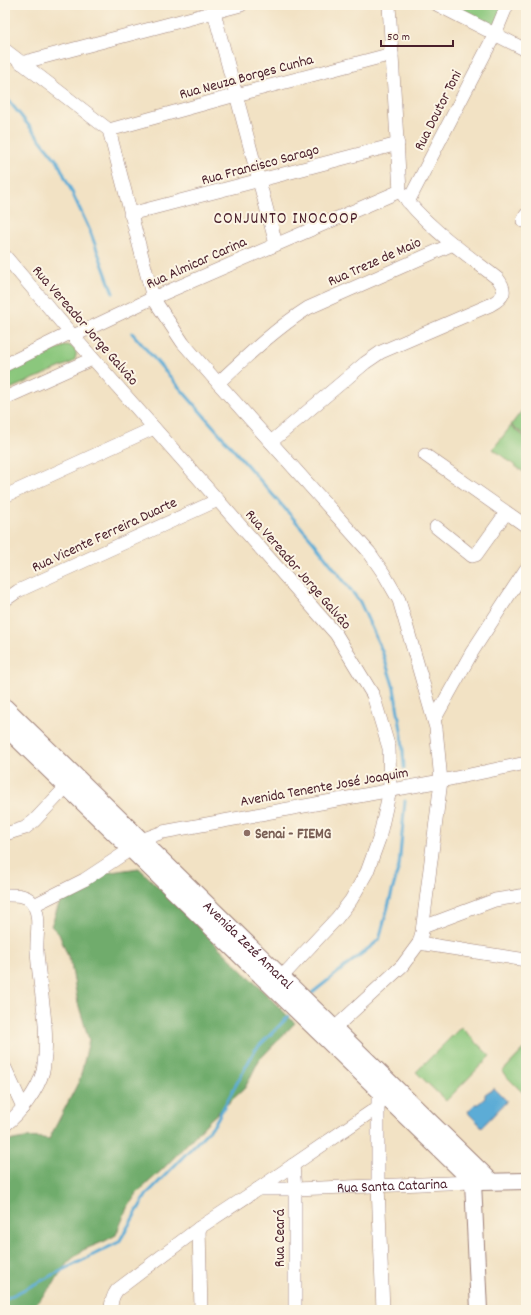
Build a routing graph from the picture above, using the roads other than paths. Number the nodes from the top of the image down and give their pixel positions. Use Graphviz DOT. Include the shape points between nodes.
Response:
graph roads {
  1 [pos="241,5"];
  2 [pos="390,5"];
  3 [pos="438,5"];
  4 [pos="507,5"];
  5 [pos="213,9"];
  6 [pos="495,34"];
  7 [pos="5,50"];
  8 [pos="526,50"];
  9 [pos="392,54"];
  10 [pos="21,63"];
  11 [pos="236,95"];
  12 [pos="109,130"];
  13 [pos="398,144"];
  14 [pos="259,181"];
  15 [pos="400,191"];
  16 [pos="408,202"];
  17 [pos="130,214"];
  18 [pos="276,244"];
  19 [pos="453,244"];
  20 [pos="7,263"];
  21 [pos="153,298"];
  22 [pos="71,335"];
  23 [pos="92,359"];
  24 [pos="5,365"];
  25 [pos="218,383"];
  26 [pos="5,398"];
  27 [pos="154,428"];
  28 [pos="270,442"];
  29 [pos="425,455"];
  30 [pos="5,496"];
  31 [pos="218,500"];
  32 [pos="506,513"];
  33 [pos="526,526"];
  34 [pos="436,527"];
  35 [pos="526,569"];
  36 [pos="5,600"];
  37 [pos="5,707"];
  38 [pos="434,720"];
  39 [pos="5,727"];
  40 [pos="526,762"];
  41 [pos="441,781"];
  42 [pos="73,784"];
  43 [pos="390,790"];
  44 [pos="5,834"];
  45 [pos="136,845"];
  46 [pos="526,894"];
  47 [pos="5,895"];
  48 [pos="34,905"];
  49 [pos="423,927"];
  50 [pos="419,943"];
  51 [pos="526,960"];
  52 [pos="277,982"];
  53 [pos="329,1033"];
  54 [pos="5,1068"];
  55 [pos="378,1090"];
  56 [pos="23,1107"];
  57 [pos="378,1107"];
  58 [pos="5,1125"];
  59 [pos="293,1165"];
  60 [pos="526,1181"];
  61 [pos="473,1182"];
  62 [pos="492,1182"];
  63 [pos="378,1185"];
  64 [pos="258,1189"];
  65 [pos="295,1189"];
  66 [pos="199,1228"];
  67 [pos="111,1310"];
  68 [pos="201,1310"];
  69 [pos="295,1310"];
  70 [pos="383,1310"];
  71 [pos="479,1310"];
  1 -- 5 [label="street"];
  2 -- 9 [label="street"];
  3 -- 6 [label="street"];
  4 -- 6 [label="street, Rua Doutor Toni"];
  5 -- 10 [label="street"];
  5 -- 11 [label="street"];
  6 -- 8 [label="street"];
  6 -- 16 [label="street, Rua Doutor Toni"];
  7 -- 10 [label="street"];
  9 -- 11 [label="street, Rua Neuza Borges Cunha"];
  9 -- 13 [label="street"];
  10 -- 12 [label="street"];
  11 -- 12 [label="street, Rua Neuza Borges Cunha"];
  11 -- 14 [label="street"];
  12 -- 17 [label="street"];
  13 -- 14 [label="street, Rua Francisco Sarago"];
  13 -- 15 [label="street"];
  14 -- 17 [label="street, Rua Francisco Sarago"];
  14 -- 18 [label="street"];
  15 -- 16 [label="street"];
  15 -- 18 [label="street, Rua Almicar Carina"];
  16 -- 19 [label="street"];
  17 -- 21 [label="street"];
  18 -- 21 [label="street, Rua Almicar Carina"];
  19 -- 25 [label="street, Rua Treze de Maio" via="308,308 292,318"];
  19 -- 28 [label="street" via="498,279 503,292 499,300 380,352"];
  20 -- 22 [label="street, Rua Vereador Jorge Galvão"];
  21 -- 22 [label="street, Rua Almicar Carina"];
  21 -- 25 [label="street" via="184,342"];
  22 -- 23 [label="street, Rua Vereador Jorge Galvão"];
  22 -- 24 [label="street, Rua Almicar Carina"];
  23 -- 26 [label="street"];
  23 -- 27 [label="street, Rua Vereador Jorge Galvão"];
  25 -- 28 [label="street"];
  27 -- 30 [label="street"];
  27 -- 31 [label="street, Rua Vereador Jorge Galvão"];
  28 -- 38 [label="street" via="369,552 384,574 399,600"];
  29 -- 32 [label="street"];
  31 -- 36 [label="street, Rua Vicente Ferreira Duarte" via="18,591"];
  31 -- 43 [label="street, Rua Vereador Jorge Galvão" via="336,634 373,695 389,748"];
  32 -- 33 [label="street"];
  32 -- 34 [label="street" via="476,555 472,556"];
  35 -- 38 [label="street" via="472,652"];
  37 -- 42 [label="main road, Avenida Zezé Amaral"];
  38 -- 41 [label="street"];
  39 -- 42 [label="main road, Avenida Zezé Amaral"];
  40 -- 41 [label="street, Avenida Tenente José Joaquim"];
  41 -- 43 [label="street, Avenida Tenente José Joaquim"];
  41 -- 49 [label="street"];
  42 -- 44 [label="street" via="25,828"];
  42 -- 45 [label="main road, Avenida Zezé Amaral"];
  43 -- 45 [label="street, Avenida Tenente José Joaquim" via="163,832"];
  43 -- 52 [label="street, Rua Vereador Jorge Galvão" via="379,839 367,872 351,900"];
  45 -- 48 [label="street, Avenida Tenente José Joaquim" via="84,880"];
  45 -- 52 [label="main road, Avenida Zezé Amaral"];
  46 -- 49 [label="street" via="495,900"];
  47 -- 48 [label="street" via="24,896"];
  48 -- 56 [label="street" via="46,1022 45,1049 43,1072"];
  49 -- 50 [label="street"];
  50 -- 51 [label="street"];
  50 -- 53 [label="street" via="402,966"];
  52 -- 53 [label="main road, Avenida Zezé Amaral"];
  53 -- 55 [label="main road, Avenida Zezé Amaral"];
  53 -- 62 [label="main road, Avenida Zezé Amaral"];
  54 -- 56 [label="street"];
  55 -- 57 [label="street"];
  55 -- 61 [label="main road, Avenida Zezé Amaral"];
  56 -- 58 [label="street"];
  57 -- 59 [label="street"];
  57 -- 63 [label="street"];
  59 -- 64 [label="street"];
  59 -- 65 [label="street, Rua Ceará"];
  60 -- 62 [label="main road, Rua Santa Catarina"];
  61 -- 62 [label="main road, Rua Santa Catarina"];
  61 -- 63 [label="street, Rua Santa Catarina"];
  61 -- 71 [label="main road"];
  63 -- 65 [label="street, Rua Santa Catarina"];
  63 -- 70 [label="street"];
  64 -- 65 [label="street, Rua Santa Catarina"];
  64 -- 66 [label="street"];
  65 -- 69 [label="street, Rua Ceará"];
  66 -- 67 [label="street" via="117,1290 111,1301"];
  66 -- 68 [label="street"];
}
